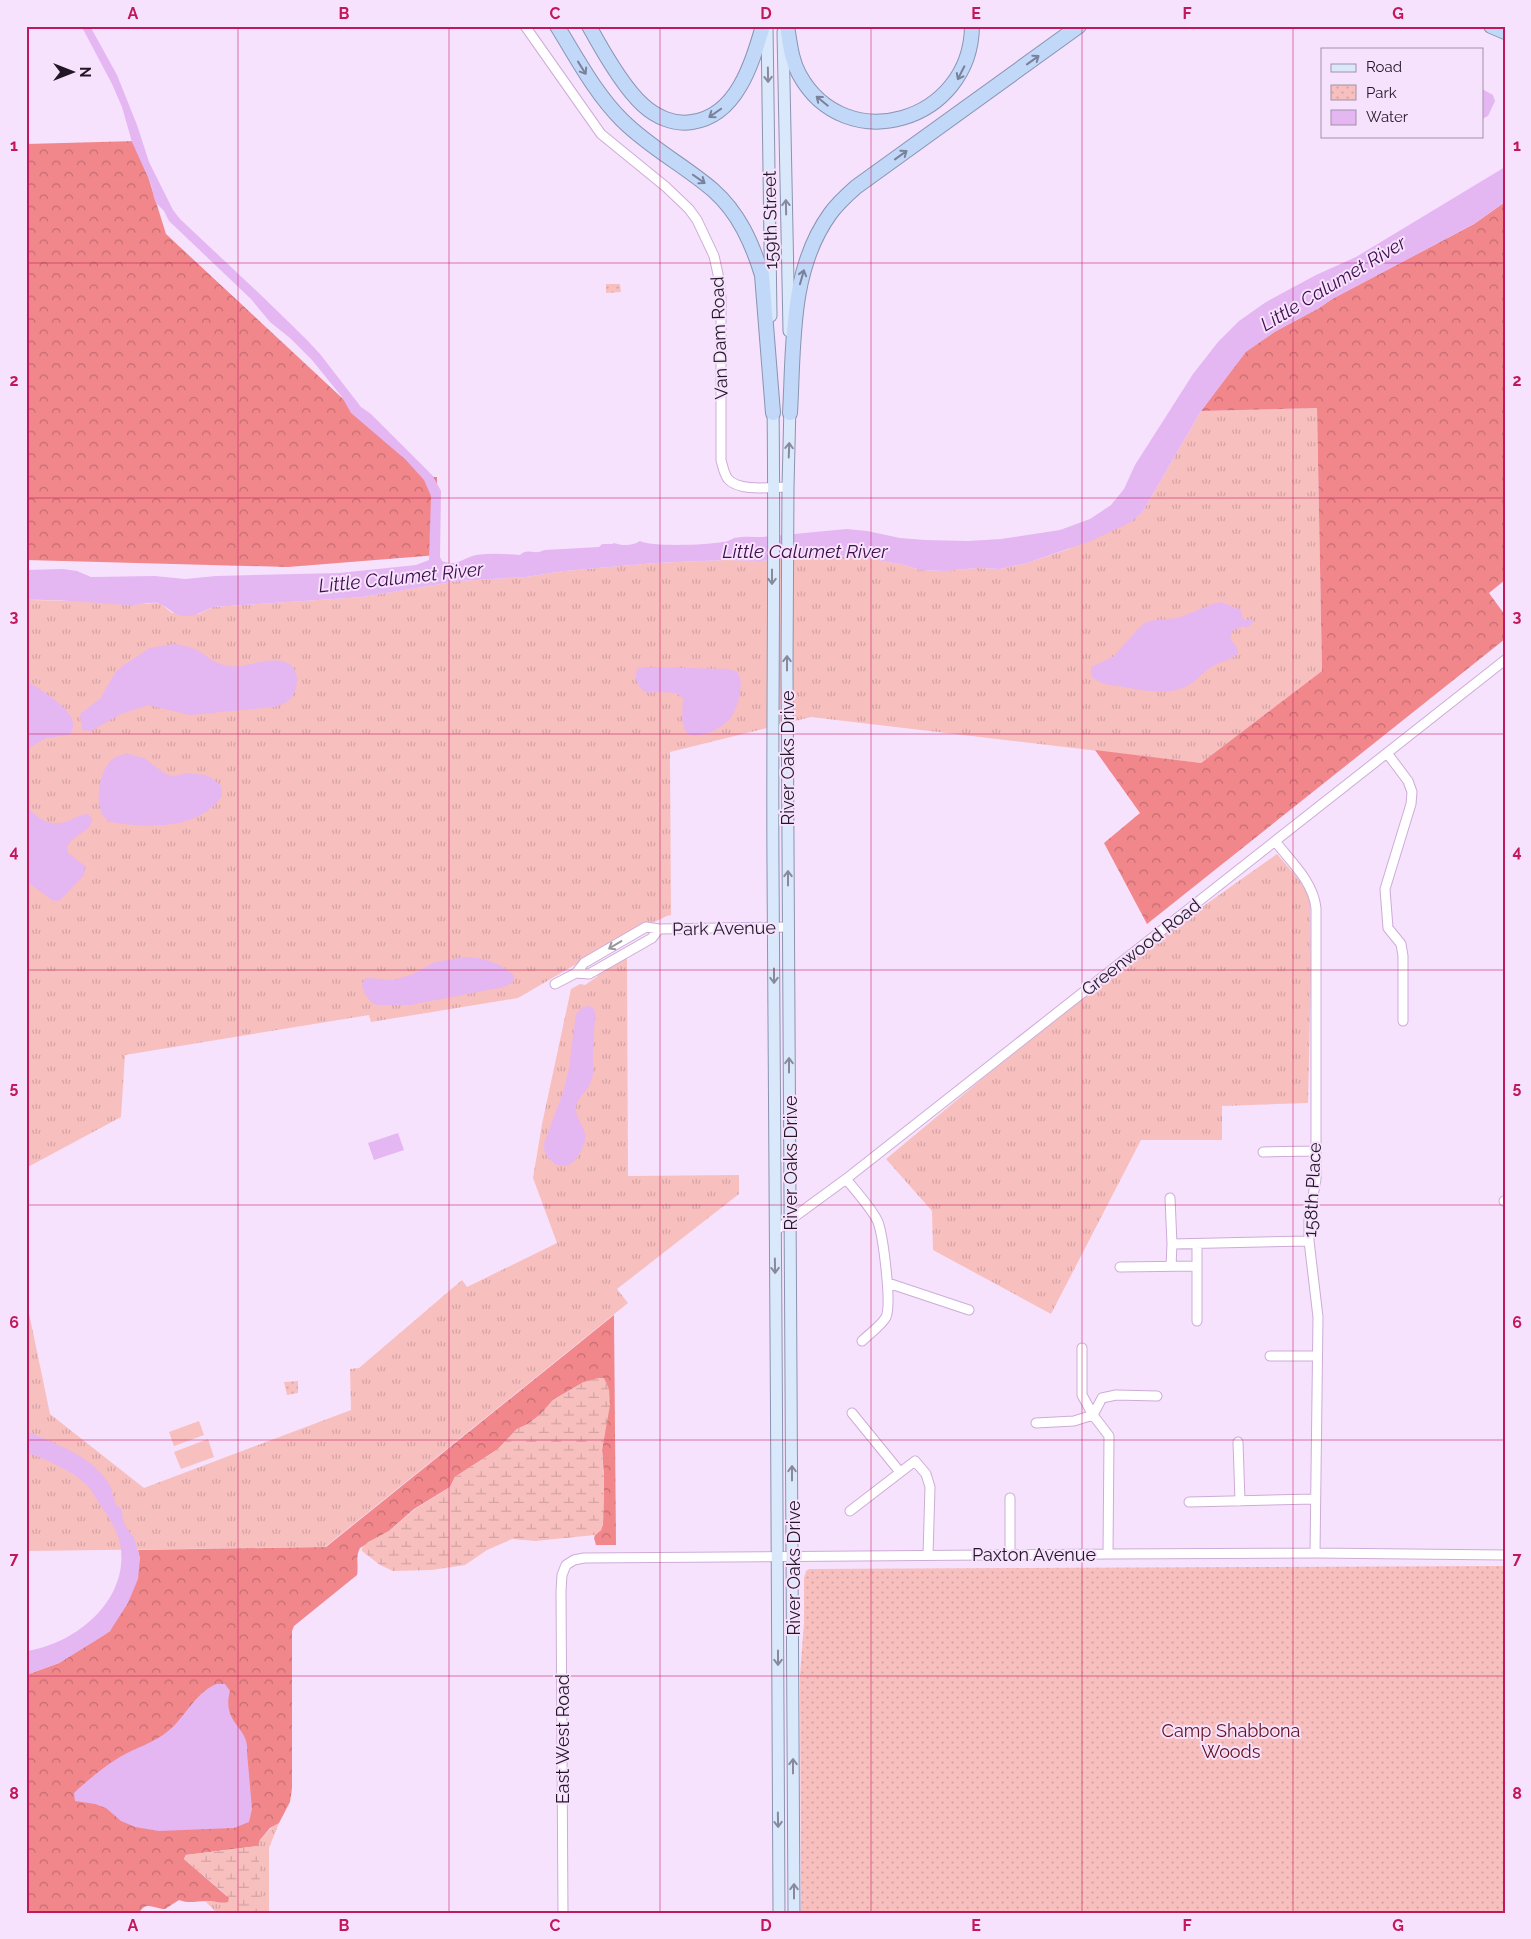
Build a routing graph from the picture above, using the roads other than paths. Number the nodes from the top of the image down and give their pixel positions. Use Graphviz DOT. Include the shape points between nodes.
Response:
graph roads {
  1 [pos="525,26"];
  2 [pos="557,26"];
  3 [pos="589,26"];
  4 [pos="763,26"];
  5 [pos="767,26"];
  6 [pos="783,26"];
  7 [pos="787,26"];
  8 [pos="972,26"];
  9 [pos="1079,26"];
  10 [pos="1491,26"];
  11 [pos="1505,32"];
  12 [pos="773,413"];
  13 [pos="790,413"];
  14 [pos="772,487"];
  15 [pos="788,488"];
  16 [pos="1505,660"];
  17 [pos="1387,752"];
  18 [pos="1275,840"];
  19 [pos="773,927"];
  20 [pos="788,927"];
  21 [pos="659,929"];
  22 [pos="576,973"];
  23 [pos="555,984"];
  24 [pos="1403,1021"];
  25 [pos="1315,1151"];
  26 [pos="1263,1152"];
  27 [pos="846,1179"];
  28 [pos="1170,1198"];
  29 [pos="790,1219"];
  30 [pos="775,1231"];
  31 [pos="1309,1242"];
  32 [pos="1172,1244"];
  33 [pos="1197,1244"];
  34 [pos="1171,1266"];
  35 [pos="1197,1266"];
  36 [pos="1120,1267"];
  37 [pos="888,1283"];
  38 [pos="968,1310"];
  39 [pos="1197,1321"];
  40 [pos="862,1341"];
  41 [pos="1082,1348"];
  42 [pos="1270,1356"];
  43 [pos="1316,1356"];
  44 [pos="1157,1396"];
  45 [pos="852,1413"];
  46 [pos="1093,1415"];
  47 [pos="1036,1423"];
  48 [pos="1238,1442"];
  49 [pos="900,1472"];
  50 [pos="1010,1498"];
  51 [pos="1314,1500"];
  52 [pos="1240,1501"];
  53 [pos="1189,1502"];
  54 [pos="850,1511"];
  55 [pos="1314,1553"];
  56 [pos="1108,1554"];
  57 [pos="928,1555"];
  58 [pos="1010,1555"];
  59 [pos="1505,1555"];
  60 [pos="793,1556"];
  61 [pos="779,1557"];
  62 [pos="566,1565"];
  63 [pos="563,1913"];
  64 [pos="779,1913"];
  65 [pos="794,1913"];
  1 -- 14 [label="street, Van Dam Road" via="601,134 677,197 697,220 707,238 716,265 720,297 721,460 724,472 729,481 739,486"];
  2 -- 12 [label="highway, one-way" via="590,80 621,119 651,146 714,191 741,223 762,275"];
  4 -- 3 [label="highway, one-way" via="752,62 730,101 709,118 684,124 657,115 643,105 630,91"];
  5 -- 12 [label="main road, 159th Street, one-way"];
  13 -- 6 [label="main road, 159th Street, one-way"];
  8 -- 7 [label="highway, one-way" via="965,65 949,91 918,113 882,122 840,113 814,95 792,61"];
  13 -- 9 [label="highway, one-way" via="794,326 800,283 820,229 831,213 856,187"];
  10 -- 11 [label="highway"];
  12 -- 14 [label="main road, River Oaks Drive"];
  15 -- 13 [label="main road, River Oaks Drive, one-way"];
  14 -- 15 [label="street, Van Dam Road"];
  14 -- 19 [label="main road, River Oaks Drive, one-way"];
  20 -- 15 [label="main road, River Oaks Drive, one-way"];
  16 -- 17 [label="street, Greenwood Road"];
  17 -- 18 [label="street, Greenwood Road"];
  17 -- 24 [label="street" via="1412,792 1385,889 1388,928 1401,944 1403,956"];
  18 -- 25 [label="street, 158th Place" via="1311,887 1314,896"];
  18 -- 27 [label="street, Greenwood Road"];
  19 -- 20 [label="street, Park Avenue"];
  19 -- 21 [label="street, Park Avenue"];
  19 -- 30 [label="main road, River Oaks Drive, one-way"];
  29 -- 20 [label="main road, River Oaks Drive, one-way"];
  21 -- 22 [label="street, Park Avenue" via="652,938 589,974"];
  21 -- 22 [label="street, Park Avenue, one-way" via="646,926 584,963"];
  22 -- 23 [label="street, Park Avenue"];
  25 -- 26 [label="street"];
  25 -- 31 [label="street, 158th Place" via="1316,1178 1309,1219"];
  27 -- 29 [label="street, Greenwood Road"];
  27 -- 37 [label="street" via="878,1221"];
  28 -- 32 [label="street"];
  29 -- 30 [label="street, Greenwood Road"];
  60 -- 29 [label="main road, River Oaks Drive, one-way"];
  30 -- 61 [label="main road, River Oaks Drive, one-way"];
  31 -- 33 [label="street"];
  31 -- 43 [label="street, 158th Place" via="1318,1317"];
  32 -- 33 [label="street"];
  32 -- 34 [label="street"];
  33 -- 35 [label="street"];
  34 -- 35 [label="street"];
  34 -- 36 [label="street"];
  35 -- 39 [label="street"];
  37 -- 38 [label="street"];
  37 -- 40 [label="street" via="886,1318"];
  41 -- 46 [label="street" via="1082,1395"];
  42 -- 43 [label="street"];
  43 -- 51 [label="street, 158th Place"];
  44 -- 46 [label="street" via="1102,1398"];
  45 -- 49 [label="street"];
  46 -- 47 [label="street" via="1074,1421"];
  46 -- 56 [label="street" via="1109,1436"];
  48 -- 52 [label="street"];
  49 -- 54 [label="street"];
  49 -- 57 [label="street" via="915,1461 926,1474 930,1487"];
  50 -- 58 [label="street"];
  51 -- 52 [label="street"];
  51 -- 55 [label="street, 158th Place"];
  52 -- 53 [label="street"];
  55 -- 56 [label="street, Paxton Avenue"];
  55 -- 59 [label="street, Paxton Avenue"];
  56 -- 58 [label="street, Paxton Avenue"];
  57 -- 58 [label="street, Paxton Avenue"];
  57 -- 60 [label="street, Paxton Avenue"];
  60 -- 61 [label="street, Paxton Avenue"];
  65 -- 60 [label="main road, River Oaks Drive, one-way"];
  61 -- 62 [label="street, Paxton Avenue" via="584,1558"];
  61 -- 64 [label="main road, River Oaks Drive, one-way"];
  62 -- 63 [label="street, East West Road" via="561,1591"];
}
